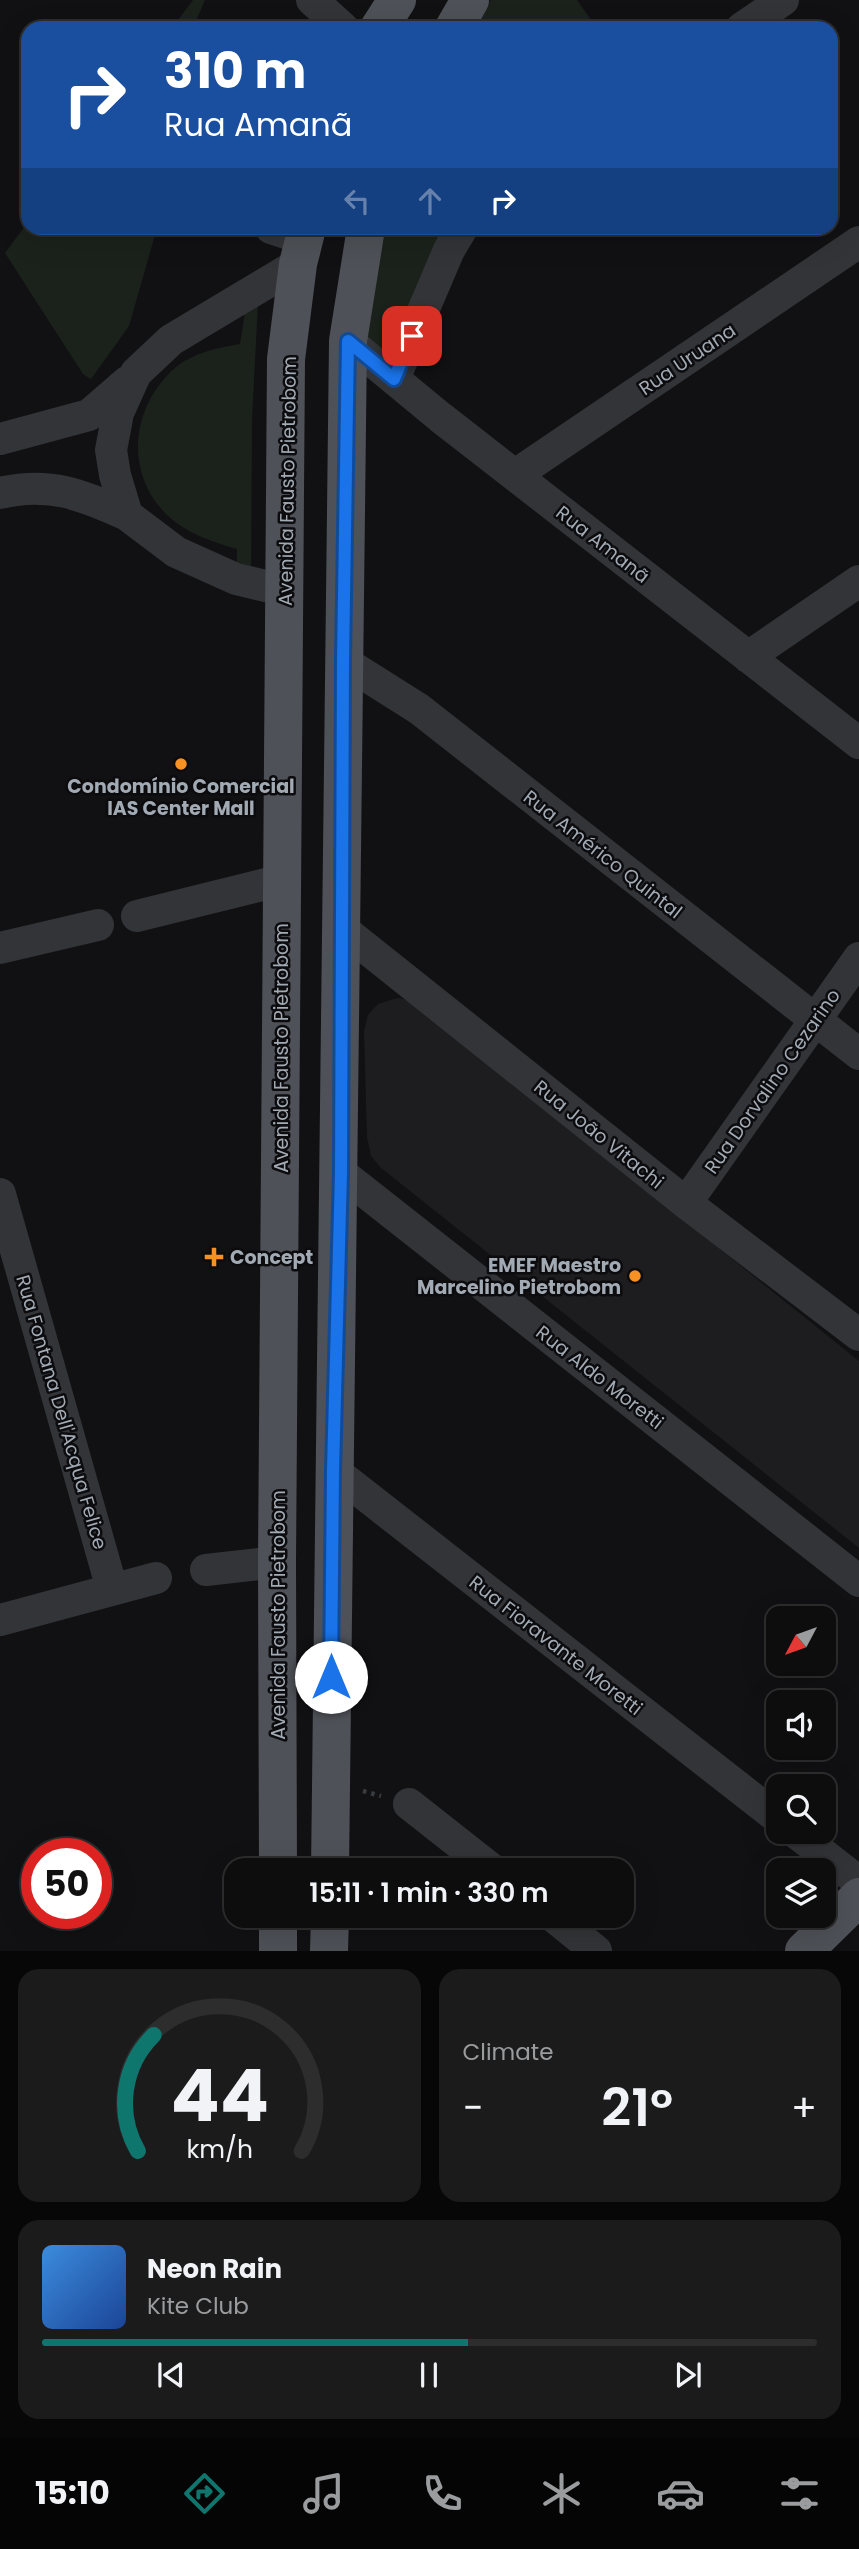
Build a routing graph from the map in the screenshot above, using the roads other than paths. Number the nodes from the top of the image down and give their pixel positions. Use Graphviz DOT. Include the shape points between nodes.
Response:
graph roads {
  1 [pos="312,0"];
  2 [pos="397,0"];
  3 [pos="470,0"];
  4 [pos="783,0"];
  5 [pos="335,21"];
  6 [pos="384,21"];
  7 [pos="458,21"];
  8 [pos="752,21"];
  9 [pos="365,235"];
  10 [pos="458,235"];
  11 [pos="295,240"];
  12 [pos="859,242"];
  13 [pos="348,341"];
  14 [pos="136,373"];
  15 [pos="394,379"];
  16 [pos="0,439"];
  17 [pos="515,475"];
  18 [pos="0,493"];
  19 [pos="127,515"];
  20 [pos="859,581"];
  21 [pos="286,592"];
  22 [pos="748,657"];
  23 [pos="343,660"];
  24 [pos="859,743"];
  25 [pos="282,880"];
  26 [pos="137,916"];
  27 [pos="98,925"];
  28 [pos="341,928"];
  29 [pos="0,948"];
  30 [pos="859,958"];
  31 [pos="815,1020"];
  32 [pos="859,1054"];
  33 [pos="341,1173"];
  34 [pos="0,1194"];
  35 [pos="686,1203"];
  36 [pos="859,1335"];
  37 [pos="333,1470"];
  38 [pos="277,1562"];
  39 [pos="206,1570"];
  40 [pos="156,1578"];
  41 [pos="859,1581"];
  42 [pos="112,1589"];
  43 [pos="0,1620"];
  44 [pos="409,1804"];
  45 [pos="766,1809"];
  46 [pos="810,1844"];
  47 [pos="278,1858"];
  48 [pos="330,1858"];
  49 [pos="478,1858"];
  50 [pos="859,1882"];
  51 [pos="859,1897"];
  52 [pos="278,1928"];
  53 [pos="330,1928"];
  54 [pos="562,1931"];
  55 [pos="278,1951"];
  56 [pos="330,1951"];
  57 [pos="596,1951"];
  58 [pos="804,1951"];
  1 -- 5 [label="street"];
  2 -- 6 [label="main road"];
  3 -- 7 [label="main road"];
  4 -- 8 [label="street"];
  9 -- 13 [label="main road"];
  10 -- 15 [label="street"];
  11 -- 14 [label="street"];
  11 -- 21 [label="main road, Avenida Fausto Pietrobom" via="286,359"];
  12 -- 17 [label="street, Rua Uruana"];
  13 -- 15 [label="street, Rua Amanã"];
  13 -- 23 [label="main road"];
  14 -- 16 [label="street" via="89,415"];
  14 -- 19 [label="street" via="118,413 111,450"];
  15 -- 17 [label="street, Rua Amanã"];
  17 -- 22 [label="street, Rua Amanã"];
  18 -- 19 [label="street" via="24,487 83,495"];
  19 -- 21 [label="street" via="176,552 236,579"];
  20 -- 22 [label="street"];
  21 -- 25 [label="main road, Avenida Fausto Pietrobom"];
  22 -- 24 [label="street, Rua Amanã"];
  23 -- 28 [label="main road"];
  23 -- 31 [label="street, Rua Américo Quintal" via="419,709"];
  25 -- 26 [label="street"];
  25 -- 38 [label="main road, Avenida Fausto Pietrobom"];
  27 -- 29 [label="street"];
  28 -- 33 [label="main road"];
  28 -- 35 [label="street, Rua João Vitachi"];
  30 -- 31 [label="street, Rua Dorvalino Cezarino"];
  31 -- 32 [label="street, Rua Américo Quintal"];
  31 -- 35 [label="street, Rua Dorvalino Cezarino"];
  33 -- 37 [label="main road"];
  33 -- 41 [label="street, Rua Aldo Moretti"];
  34 -- 42 [label="street, Rua Fontana Dell'Acqua Felice"];
  35 -- 36 [label="street, Rua João Vitachi"];
  37 -- 45 [label="street, Rua Fioravante Moretti"];
  37 -- 48 [label="main road"];
  38 -- 39 [label="street"];
  38 -- 47 [label="main road, Avenida Fausto Pietrobom"];
  40 -- 42 [label="street"];
  42 -- 43 [label="street"];
  44 -- 49 [label="street"];
  46 -- 50 [label="street"];
  51 -- 58 [label="main road"];
  52 -- 55 [label="main road"];
  53 -- 56 [label="main road"];
  54 -- 57 [label="street"];
}
